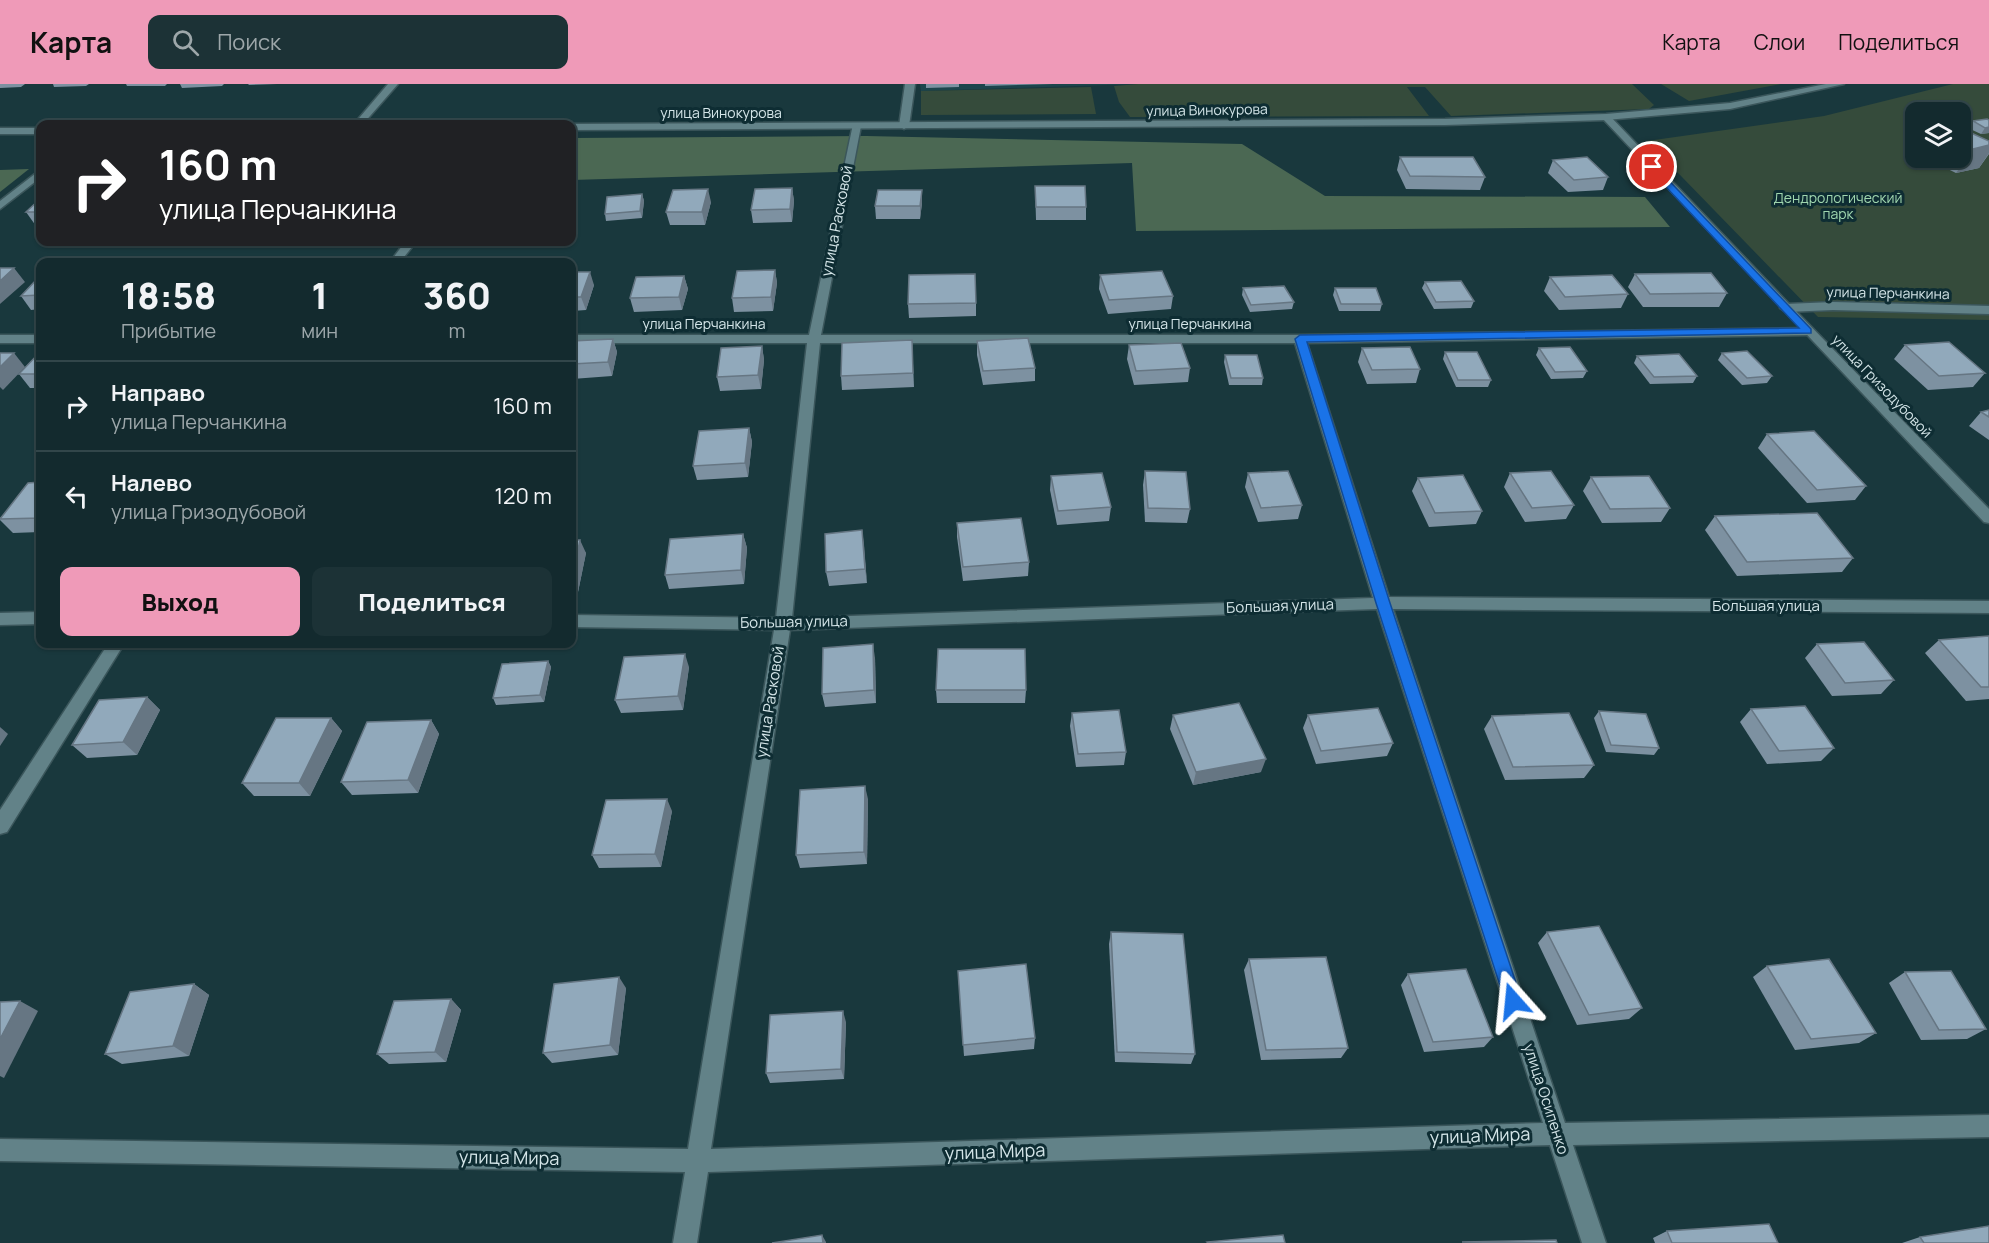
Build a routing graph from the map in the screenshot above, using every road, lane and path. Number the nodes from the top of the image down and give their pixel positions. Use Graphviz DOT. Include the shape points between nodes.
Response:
graph roads {
  1 [pos="393,84"];
  2 [pos="910,84"];
  3 [pos="1839,84"];
  4 [pos="1606,117"];
  5 [pos="362,120"];
  6 [pos="856,126"];
  7 [pos="904,126"];
  8 [pos="576,127"];
  9 [pos="0,131"];
  10 [pos="36,131"];
  11 [pos="36,175"];
  12 [pos="0,206"];
  13 [pos="1786,309"];
  14 [pos="1989,310"];
  15 [pos="1808,331"];
  16 [pos="0,339"];
  17 [pos="36,339"];
  18 [pos="576,339"];
  19 [pos="814,339"];
  20 [pos="1300,339"];
  21 [pos="1989,518"];
  22 [pos="1383,603"];
  23 [pos="1989,607"];
  24 [pos="36,618"];
  25 [pos="0,619"];
  26 [pos="576,621"];
  27 [pos="783,624"];
  28 [pos="113,648"];
  29 [pos="0,826"];
  30 [pos="1989,1126"];
  31 [pos="1557,1134"];
  32 [pos="0,1150"];
  33 [pos="697,1161"];
  34 [pos="685,1243"];
  35 [pos="1594,1243"];
  1 -- 5 [label="street"];
  2 -- 7 [label="street"];
  3 -- 4 [label="street, улица Винокурова" via="1730,106"];
  4 -- 7 [label="street, улица Винокурова"];
  4 -- 13 [label="street, улица Гризодубовой"];
  6 -- 7 [label="street, улица Винокурова"];
  6 -- 8 [label="street, улица Винокурова"];
  6 -- 19 [label="street, улица Расковой"];
  9 -- 10 [label="street"];
  11 -- 12 [label="street"];
  13 -- 14 [label="street, улица Перчанкина" via="1833,306"];
  13 -- 15 [label="street, улица Гризодубовой"];
  15 -- 20 [label="street, улица Перчанкина"];
  15 -- 21 [label="street, улица Гризодубовой"];
  16 -- 17 [label="street"];
  18 -- 19 [label="street, улица Перчанкина"];
  19 -- 20 [label="street, улица Перчанкина"];
  19 -- 27 [label="street, улица Расковой"];
  20 -- 22 [label="street, улица Осипенко"];
  22 -- 23 [label="street, Большая улица"];
  22 -- 27 [label="street, Большая улица"];
  22 -- 31 [label="street, улица Осипенко"];
  24 -- 25 [label="street"];
  26 -- 27 [label="street, Большая улица"];
  27 -- 33 [label="street, улица Расковой"];
  28 -- 29 [label="street"];
  30 -- 31 [label="street, улица Мира"];
  31 -- 33 [label="street, улица Мира"];
  31 -- 35 [label="street, улица Осипенко"];
  32 -- 33 [label="street, улица Мира"];
  33 -- 34 [label="street, улица Расковой"];
}
